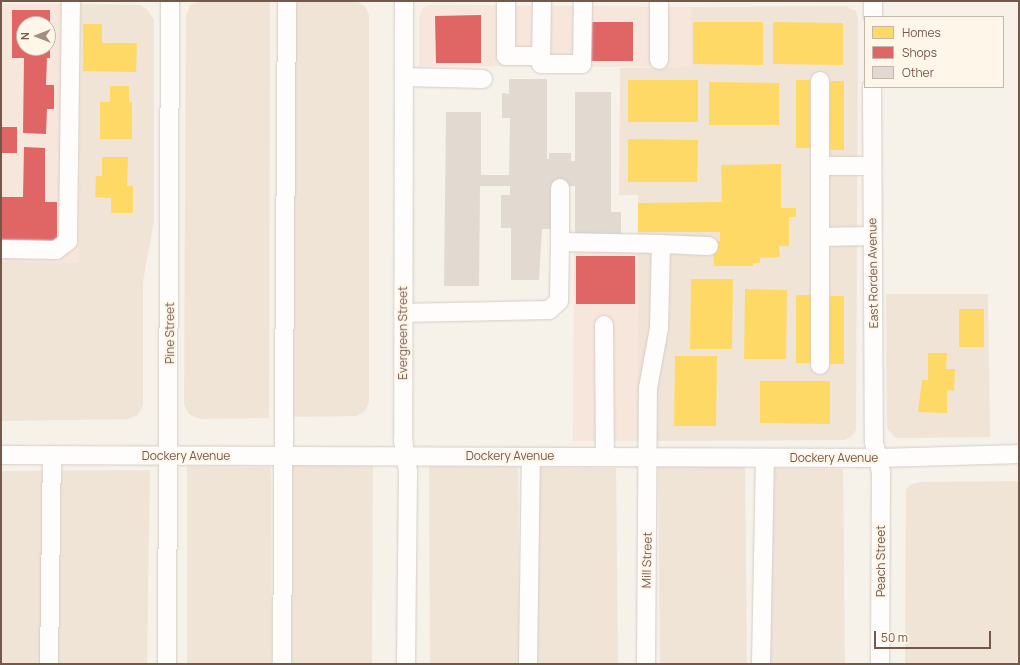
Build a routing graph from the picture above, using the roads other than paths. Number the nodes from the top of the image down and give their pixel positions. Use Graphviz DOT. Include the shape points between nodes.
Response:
graph roads {
  1 [pos="71,1"];
  2 [pos="170,1"];
  3 [pos="287,1"];
  4 [pos="404,1"];
  5 [pos="506,1"];
  6 [pos="542,1"];
  7 [pos="583,1"];
  8 [pos="659,1"];
  9 [pos="873,1"];
  10 [pos="873,16"];
  11 [pos="541,56"];
  12 [pos="659,60"];
  13 [pos="404,77"];
  14 [pos="483,78"];
  15 [pos="820,82"];
  16 [pos="872,88"];
  17 [pos="821,166"];
  18 [pos="872,166"];
  19 [pos="560,188"];
  20 [pos="872,236"];
  21 [pos="820,237"];
  22 [pos="560,242"];
  23 [pos="661,244"];
  24 [pos="709,246"];
  25 [pos="1,250"];
  26 [pos="403,313"];
  27 [pos="604,325"];
  28 [pos="820,365"];
  29 [pos="1019,454"];
  30 [pos="1,455"];
  31 [pos="52,455"];
  32 [pos="170,456"];
  33 [pos="285,456"];
  34 [pos="406,456"];
  35 [pos="605,456"];
  36 [pos="531,457"];
  37 [pos="648,457"];
  38 [pos="765,458"];
  39 [pos="878,458"];
  40 [pos="49,664"];
  41 [pos="167,664"];
  42 [pos="282,664"];
  43 [pos="406,664"];
  44 [pos="528,664"];
  45 [pos="646,664"];
  46 [pos="762,664"];
  47 [pos="880,664"];
  1 -- 25 [label="street" via="68,241 56,250"];
  2 -- 32 [label="street, Pine Street"];
  3 -- 33 [label="street"];
  4 -- 13 [label="street, Evergreen Street"];
  5 -- 11 [label="street" via="506,56"];
  6 -- 11 [label="street"];
  7 -- 11 [label="street" via="582,64 541,64"];
  8 -- 12 [label="street"];
  9 -- 10 [label="street"];
  13 -- 14 [label="street"];
  13 -- 26 [label="street, Evergreen Street"];
  15 -- 17 [label="street"];
  16 -- 18 [label="street, East Rorden Avenue"];
  17 -- 18 [label="street"];
  17 -- 21 [label="street"];
  18 -- 20 [label="street, East Rorden Avenue"];
  19 -- 22 [label="street"];
  20 -- 21 [label="street"];
  20 -- 39 [label="street, East Rorden Avenue" via="874,442"];
  21 -- 28 [label="street"];
  22 -- 23 [label="street"];
  22 -- 26 [label="street" via="558,301 549,310"];
  23 -- 24 [label="street"];
  23 -- 37 [label="street, Mill Street" via="659,328 648,383"];
  26 -- 34 [label="street, Evergreen Street" via="403,440"];
  27 -- 35 [label="street"];
  29 -- 39 [label="street, Dockery Avenue"];
  30 -- 31 [label="street, Dockery Avenue"];
  31 -- 32 [label="street, Dockery Avenue"];
  31 -- 40 [label="street"];
  32 -- 33 [label="street, Dockery Avenue"];
  32 -- 41 [label="street, Pine Street"];
  33 -- 34 [label="street, Dockery Avenue"];
  33 -- 42 [label="street"];
  34 -- 36 [label="street, Dockery Avenue"];
  34 -- 43 [label="street, Evergreen Street"];
  35 -- 36 [label="street, Dockery Avenue"];
  35 -- 37 [label="street, Dockery Avenue"];
  36 -- 44 [label="street"];
  37 -- 38 [label="street, Dockery Avenue"];
  37 -- 45 [label="street, Mill Street"];
  38 -- 39 [label="street, Dockery Avenue"];
  38 -- 46 [label="street"];
  39 -- 47 [label="street, Peach Street" via="881,472"];
}
